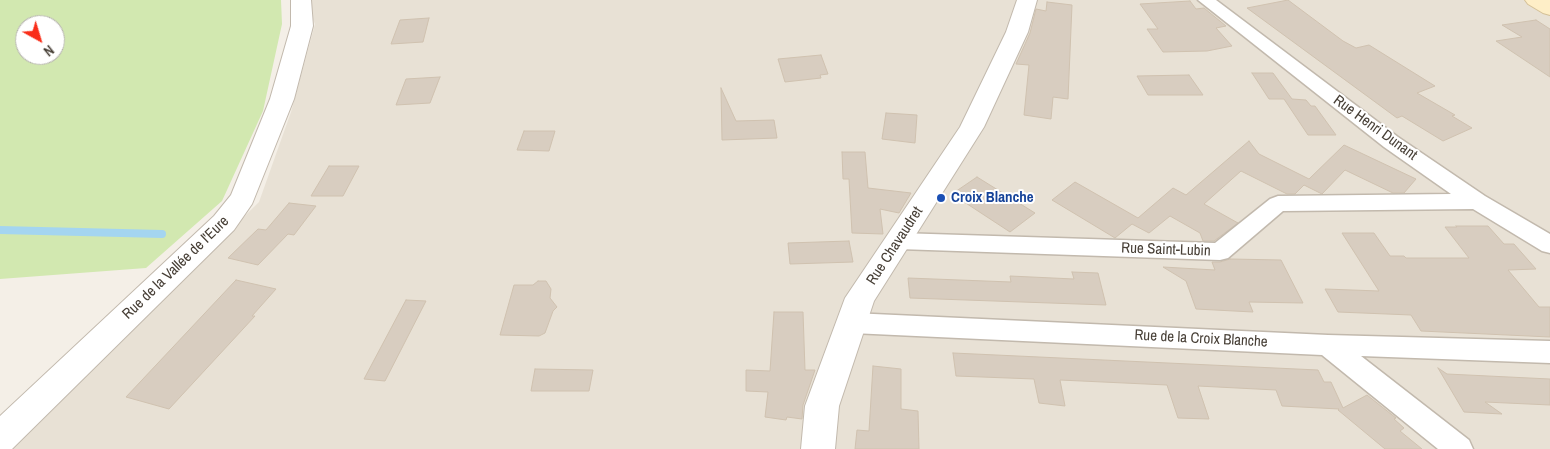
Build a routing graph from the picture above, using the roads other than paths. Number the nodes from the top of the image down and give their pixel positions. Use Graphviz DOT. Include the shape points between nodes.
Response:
graph roads {
  1 [pos="300,0"];
  2 [pos="1027,0"];
  3 [pos="1206,0"];
  4 [pos="1535,0"];
  5 [pos="1550,9"];
  6 [pos="1477,200"];
  7 [pos="899,241"];
  8 [pos="1550,245"];
  9 [pos="852,323"];
  10 [pos="1328,345"];
  11 [pos="1550,352"];
  12 [pos="0,438"];
  13 [pos="818,449"];
  14 [pos="1459,449"];
  1 -- 12 [label="street, Rue de la Vallée de l'Eure" via="302,26 282,99 243,198 224,223"];
  2 -- 7 [label="street, Rue Chavaudret" via="1017,32 972,127"];
  3 -- 6 [label="street, Rue Henri Dunant" via="1391,142"];
  4 -- 5 [label="main road"];
  6 -- 7 [label="street, Rue Saint-Lubin" via="1278,204 1220,252"];
  6 -- 8 [label="street, Rue Henri Dunant"];
  7 -- 9 [label="street, Rue Chavaudret" via="860,298"];
  9 -- 10 [label="street, Rue de la Croix Blanche"];
  9 -- 13 [label="street, Rue Chavaudret" via="822,406"];
  10 -- 11 [label="street, Rue de la Croix Blanche"];
  10 -- 14 [label="street"];
}
